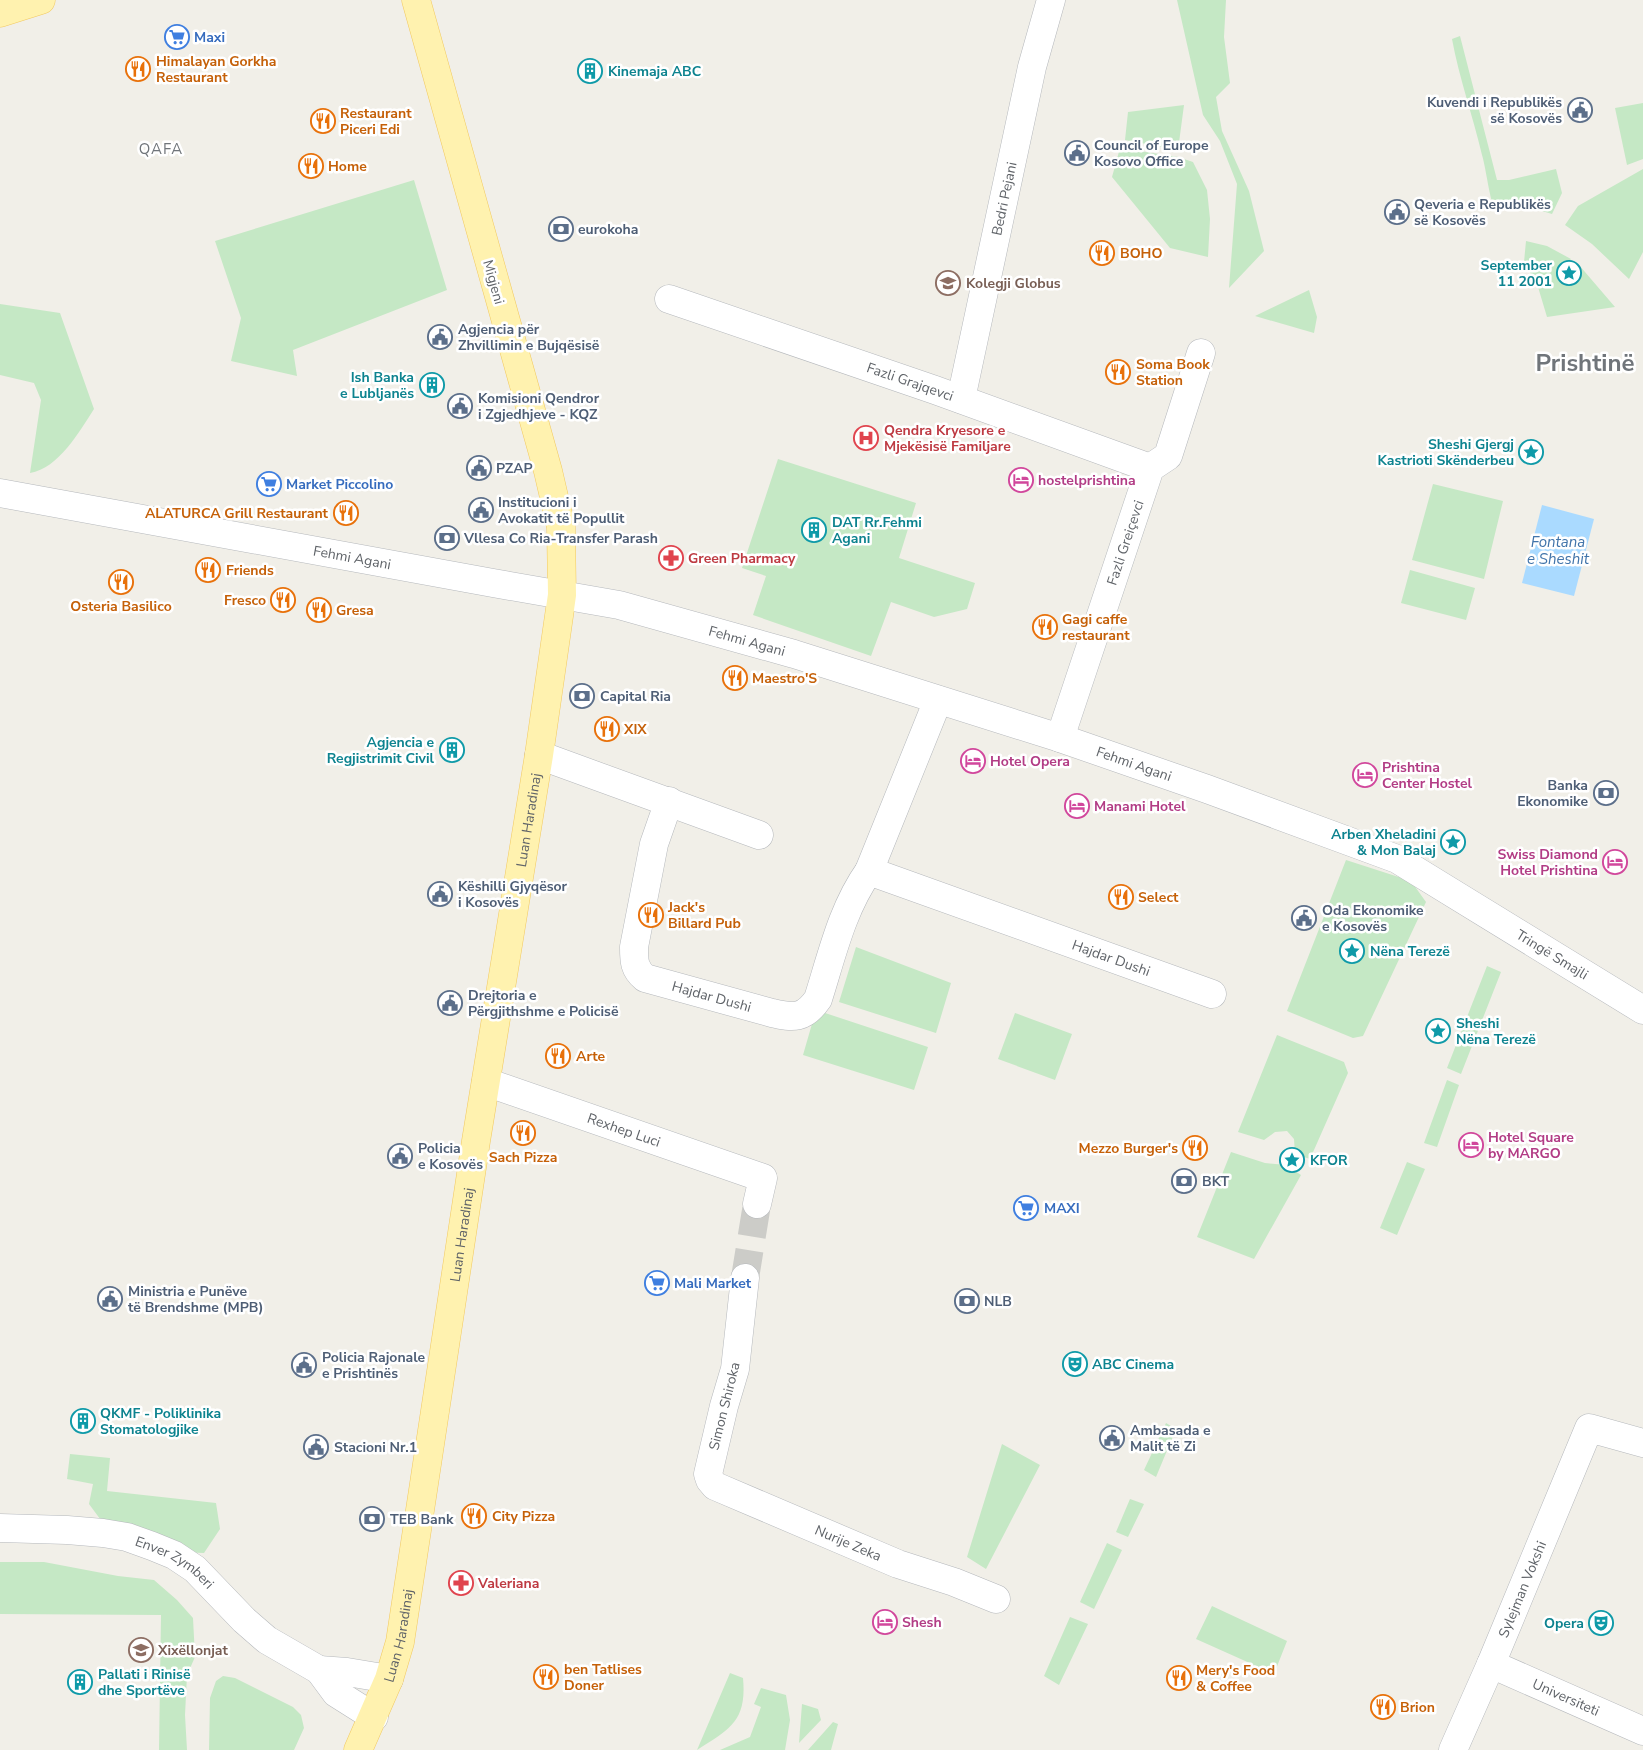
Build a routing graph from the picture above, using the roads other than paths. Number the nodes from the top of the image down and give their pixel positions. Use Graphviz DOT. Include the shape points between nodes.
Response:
graph roads {
  1 [pos="42,0"];
  2 [pos="416,0"];
  3 [pos="1051,0"];
  4 [pos="0,12"];
  5 [pos="669,299"];
  6 [pos="1201,354"];
  7 [pos="961,399"];
  8 [pos="1150,468"];
  9 [pos="0,493"];
  10 [pos="562,595"];
  11 [pos="938,700"];
  12 [pos="1060,738"];
  13 [pos="539,754"];
  14 [pos="669,801"];
  15 [pos="759,835"];
  16 [pos="869,871"];
  17 [pos="1462,900"];
  18 [pos="1212,994"];
  19 [pos="1643,1010"];
  20 [pos="486,1082"];
  21 [pos="757,1204"];
  22 [pos="745,1278"];
  23 [pos="1643,1443"];
  24 [pos="708,1474"];
  25 [pos="0,1528"];
  26 [pos="996,1599"];
  27 [pos="1491,1664"];
  28 [pos="319,1670"];
  29 [pos="390,1679"];
  30 [pos="374,1717"];
  31 [pos="1643,1731"];
  32 [pos="358,1750"];
  33 [pos="1453,1750"];
  1 -- 4 [label="main road"];
  2 -- 10 [label="main road, Migjeni" via="548,472 561,527"];
  3 -- 7 [label="street, Bedri Pejani" via="1032,67"];
  5 -- 7 [label="street, Fazli Grajqevci"];
  6 -- 8 [label="street" via="1168,456"];
  7 -- 8 [label="street, Fazli Grajqevci"];
  8 -- 12 [label="street, Fazli Greiçevci"];
  9 -- 10 [label="street, Fehmi Agani"];
  10 -- 11 [label="street, Fehmi Agani" via="619,605 706,628"];
  10 -- 13 [label="main road, Luan Haradinaj"];
  11 -- 12 [label="street, Fehmi Agani"];
  11 -- 16 [label="street, Hajdar Dushi"];
  12 -- 17 [label="street, Fehmi Agani" via="1397,859"];
  13 -- 14 [label="street"];
  13 -- 20 [label="main road, Luan Haradinaj"];
  14 -- 15 [label="street"];
  14 -- 16 [label="street, Hajdar Dushi" via="654,844 634,947 637,971 645,978 772,1014 800,1016 818,999 846,912 856,889"];
  16 -- 18 [label="street, Hajdar Dushi"];
  17 -- 19 [label="street, Tringë Smajli"];
  20 -- 21 [label="street, Rexhep Luci" via="763,1178"];
  20 -- 29 [label="main road, Luan Haradinaj" via="400,1642"];
  22 -- 24 [label="street, Simon Shiroka" via="735,1369"];
  23 -- 27 [label="street, Sylejman Vokshi" via="1589,1428"];
  24 -- 26 [label="street, Nurije Zeka" via="715,1486 898,1564"];
  25 -- 28 [label="street, Enver Zymberi" via="67,1530 127,1537 174,1555 195,1569 266,1640"];
  27 -- 31 [label="street, Universiteti"];
  27 -- 33 [label="street, Sylejman Vokshi"];
  28 -- 29 [label="street"];
  28 -- 30 [label="street" via="336,1693"];
  29 -- 30 [label="main road, Luan Haradinaj"];
  30 -- 32 [label="main road, Luan Haradinaj"];
}
